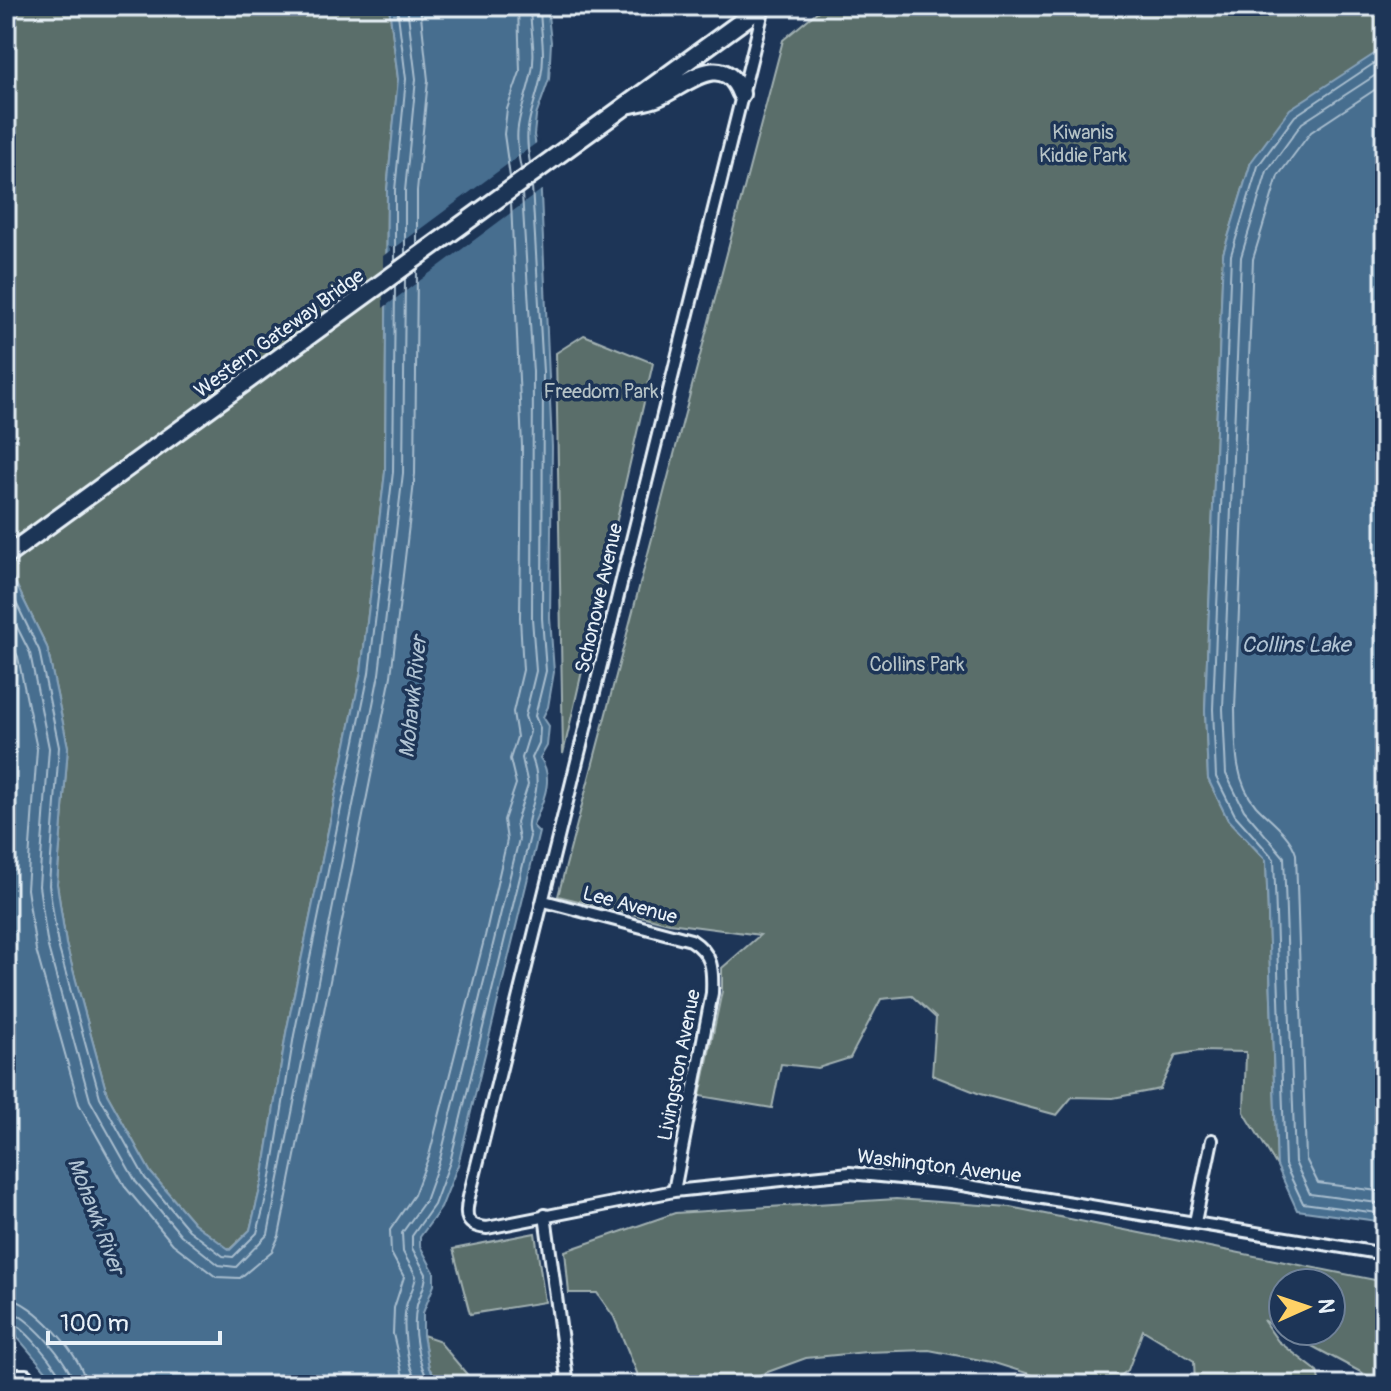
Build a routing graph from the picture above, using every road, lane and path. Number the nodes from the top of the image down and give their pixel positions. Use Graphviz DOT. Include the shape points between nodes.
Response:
graph roads {
  1 [pos="763,6"];
  2 [pos="741,94"];
  3 [pos="622,106"];
  4 [pos="6,556"];
  5 [pos="544,901"];
  6 [pos="705,948"];
  7 [pos="1212,1140"];
  8 [pos="674,1191"];
  9 [pos="469,1197"];
  10 [pos="545,1215"];
  11 [pos="1195,1222"];
  12 [pos="1385,1254"];
  13 [pos="6,1375"];
  14 [pos="26,1375"];
  15 [pos="568,1385"];
  1 -- 2 [label="street, Schonowe Avenue"];
  1 -- 3 [label="main road, Western Gateway Bridge"];
  2 -- 3 [label="main road" via="730,76 716,71 686,79 657,98"];
  2 -- 5 [label="street, Schonowe Avenue"];
  3 -- 4 [label="main road, Western Gateway Bridge"];
  5 -- 6 [label="street, Lee Avenue" via="648,927"];
  5 -- 9 [label="street, Schonowe Avenue"];
  6 -- 8 [label="street, Livingston Avenue" via="713,966 712,993"];
  7 -- 11 [label="street"];
  8 -- 10 [label="street, Washington Avenue"];
  8 -- 11 [label="street, Washington Avenue" via="850,1173 950,1183"];
  9 -- 10 [label="street, Washington Avenue" via="465,1214 475,1227"];
  10 -- 15 [label="street"];
  11 -- 12 [label="street, Washington Avenue"];
  13 -- 14 [label="street"];
}
